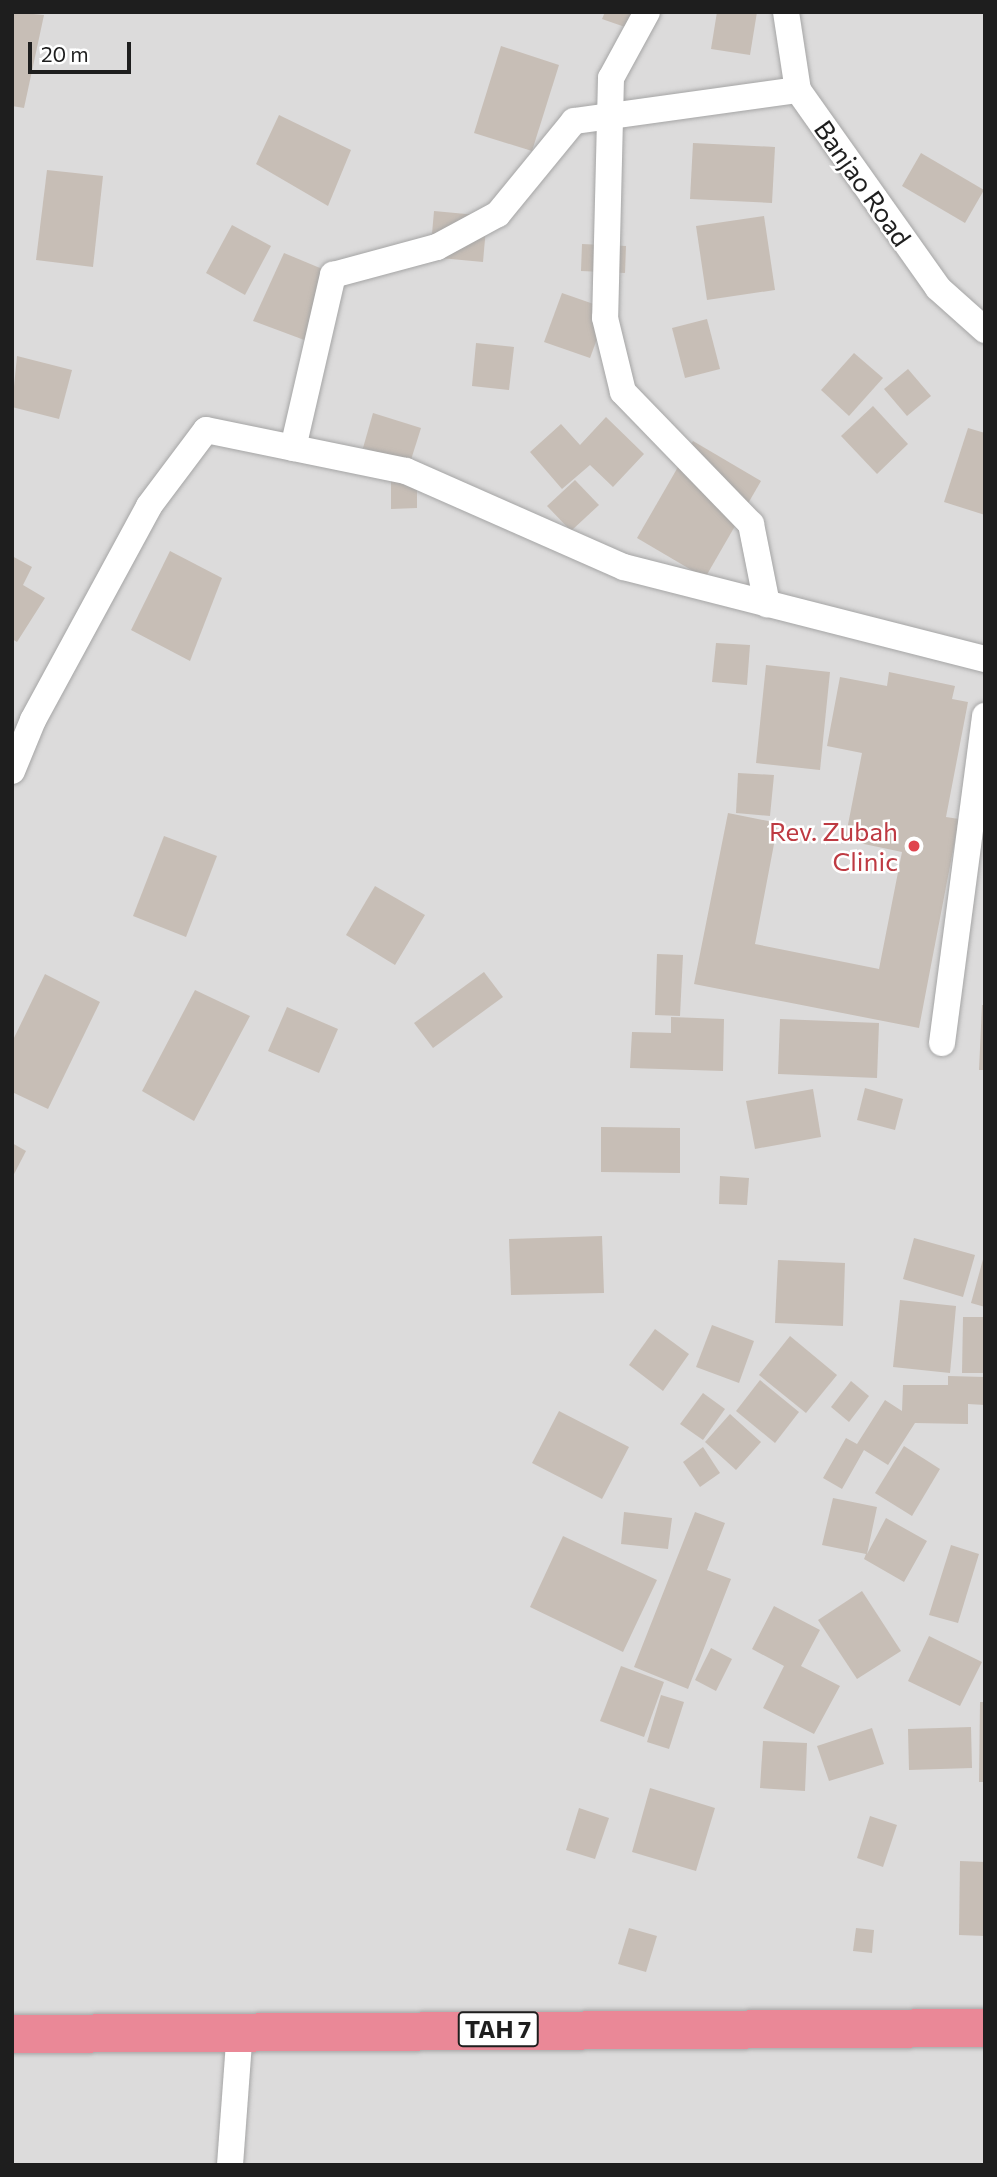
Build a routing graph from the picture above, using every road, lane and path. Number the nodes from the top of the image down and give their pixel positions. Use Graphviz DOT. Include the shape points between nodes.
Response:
graph roads {
  1 [pos="648,12"];
  2 [pos="786,12"];
  3 [pos="798,90"];
  4 [pos="614,115"];
  5 [pos="985,330"];
  6 [pos="293,448"];
  7 [pos="767,604"];
  8 [pos="985,659"];
  9 [pos="985,716"];
  10 [pos="12,771"];
  11 [pos="942,1043"];
  12 [pos="985,2028"];
  13 [pos="240,2029"];
  14 [pos="12,2034"];
  15 [pos="230,2165"];
  1 -- 4 [label="street" via="611,78"];
  2 -- 3 [label="street, Banjao Road"];
  3 -- 4 [label="street"];
  3 -- 5 [label="street, Banjao Road" via="938,288"];
  4 -- 6 [label="street" via="574,121 498,214 437,247 333,275"];
  4 -- 7 [label="street" via="605,318 623,392 751,524"];
  6 -- 7 [label="street" via="406,471 624,567"];
  6 -- 10 [label="street" via="206,430 149,506 33,720"];
  7 -- 8 [label="street"];
  9 -- 11 [label="street" via="962,923"];
  12 -- 13 [label="highway, TAH 7"];
  13 -- 14 [label="highway, TAH 7"];
  13 -- 15 [label="street"];
}
